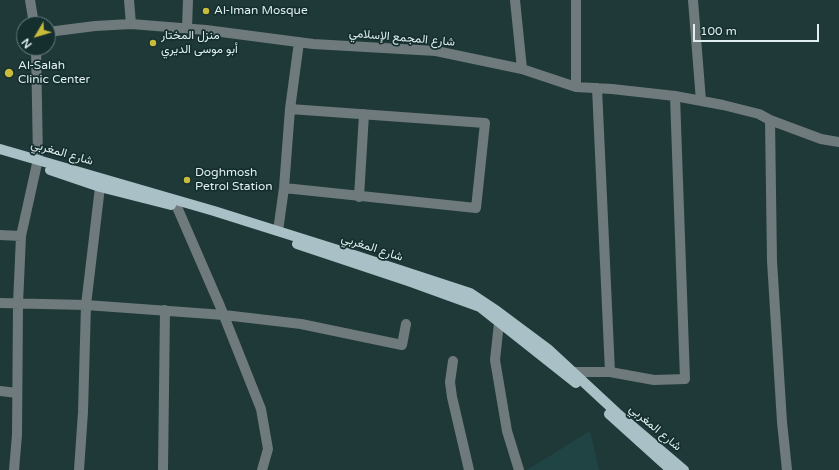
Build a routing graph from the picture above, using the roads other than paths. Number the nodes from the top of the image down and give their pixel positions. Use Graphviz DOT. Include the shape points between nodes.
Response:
graph roads {
  1 [pos="30,0"];
  2 [pos="129,0"];
  3 [pos="188,0"];
  4 [pos="515,0"];
  5 [pos="576,0"];
  6 [pos="693,0"];
  7 [pos="33,16"];
  8 [pos="132,24"];
  9 [pos="186,28"];
  10 [pos="56,31"];
  11 [pos="298,42"];
  12 [pos="36,56"];
  13 [pos="522,69"];
  14 [pos="576,87"];
  15 [pos="597,88"];
  16 [pos="675,96"];
  17 [pos="701,101"];
  18 [pos="290,109"];
  19 [pos="364,114"];
  20 [pos="770,120"];
  21 [pos="839,142"];
  22 [pos="0,149"];
  23 [pos="0,156"];
  24 [pos="37,162"];
  25 [pos="100,187"];
  26 [pos="284,188"];
  27 [pos="359,197"];
  28 [pos="177,207"];
  29 [pos="278,231"];
  30 [pos="0,234"];
  31 [pos="21,236"];
  32 [pos="0,303"];
  33 [pos="18,304"];
  34 [pos="86,305"];
  35 [pos="165,310"];
  36 [pos="224,315"];
  37 [pos="499,323"];
  38 [pos="406,324"];
  39 [pos="453,361"];
  40 [pos="573,372"];
  41 [pos="610,372"];
  42 [pos="0,391"];
  43 [pos="17,393"];
  44 [pos="14,470"];
  45 [pos="79,470"];
  46 [pos="164,470"];
  47 [pos="262,470"];
  48 [pos="468,470"];
  49 [pos="518,470"];
  50 [pos="671,470"];
  51 [pos="684,470"];
  52 [pos="787,470"];
  1 -- 7 [label="street"];
  2 -- 8 [label="street"];
  3 -- 9 [label="street"];
  4 -- 13 [label="street"];
  5 -- 14 [label="street"];
  6 -- 17 [label="street"];
  8 -- 9 [label="street, شارع المجمع الإسلامي"];
  8 -- 10 [label="street, شارع المجمع الإسلامي"];
  9 -- 11 [label="street, شارع المجمع الإسلامي"];
  11 -- 13 [label="street, شارع المجمع الإسلامي" via="436,52"];
  11 -- 18 [label="street"];
  12 -- 24 [label="street"];
  13 -- 14 [label="street, شارع المجمع الإسلامي"];
  14 -- 15 [label="street, شارع المجمع الإسلامي"];
  15 -- 16 [label="street, شارع المجمع الإسلامي"];
  15 -- 41 [label="street"];
  16 -- 17 [label="street, شارع المجمع الإسلامي"];
  16 -- 41 [label="street" via="685,379 654,380"];
  17 -- 20 [label="street, شارع المجمع الإسلامي" via="760,114"];
  18 -- 19 [label="street"];
  18 -- 26 [label="street"];
  19 -- 27 [label="street"];
  19 -- 27 [label="street" via="485,123 476,208"];
  20 -- 21 [label="street, شارع المجمع الإسلامي" via="820,139"];
  20 -- 52 [label="street" via="772,261"];
  22 -- 24 [label="main road, شارع المغربي"];
  23 -- 24 [label="main road, شارع المغربي"];
  24 -- 25 [label="main road, شارع المغربي"];
  24 -- 29 [label="main road, شارع المغربي"];
  24 -- 31 [label="street"];
  25 -- 28 [label="main road, شارع المغربي"];
  25 -- 34 [label="street"];
  26 -- 27 [label="street"];
  26 -- 29 [label="street"];
  28 -- 36 [label="street"];
  28 -- 37 [label="main road, شارع المغربي" via="417,284 480,307"];
  29 -- 40 [label="main road, شارع المغربي" via="470,293 548,348"];
  30 -- 31 [label="street"];
  31 -- 33 [label="street"];
  32 -- 33 [label="street"];
  33 -- 34 [label="street"];
  33 -- 43 [label="street"];
  34 -- 35 [label="street"];
  34 -- 45 [label="street"];
  35 -- 36 [label="street"];
  35 -- 46 [label="street"];
  36 -- 38 [label="street" via="301,324 402,345"];
  36 -- 47 [label="street" via="261,409 268,449"];
  37 -- 49 [label="street" via="495,360 507,431"];
  37 -- 50 [label="main road, شارع المغربي" via="571,378"];
  39 -- 48 [label="street" via="450,382 452,397"];
  40 -- 41 [label="street"];
  40 -- 51 [label="main road, شارع المغربي"];
  42 -- 43 [label="street"];
  43 -- 44 [label="street"];
}
